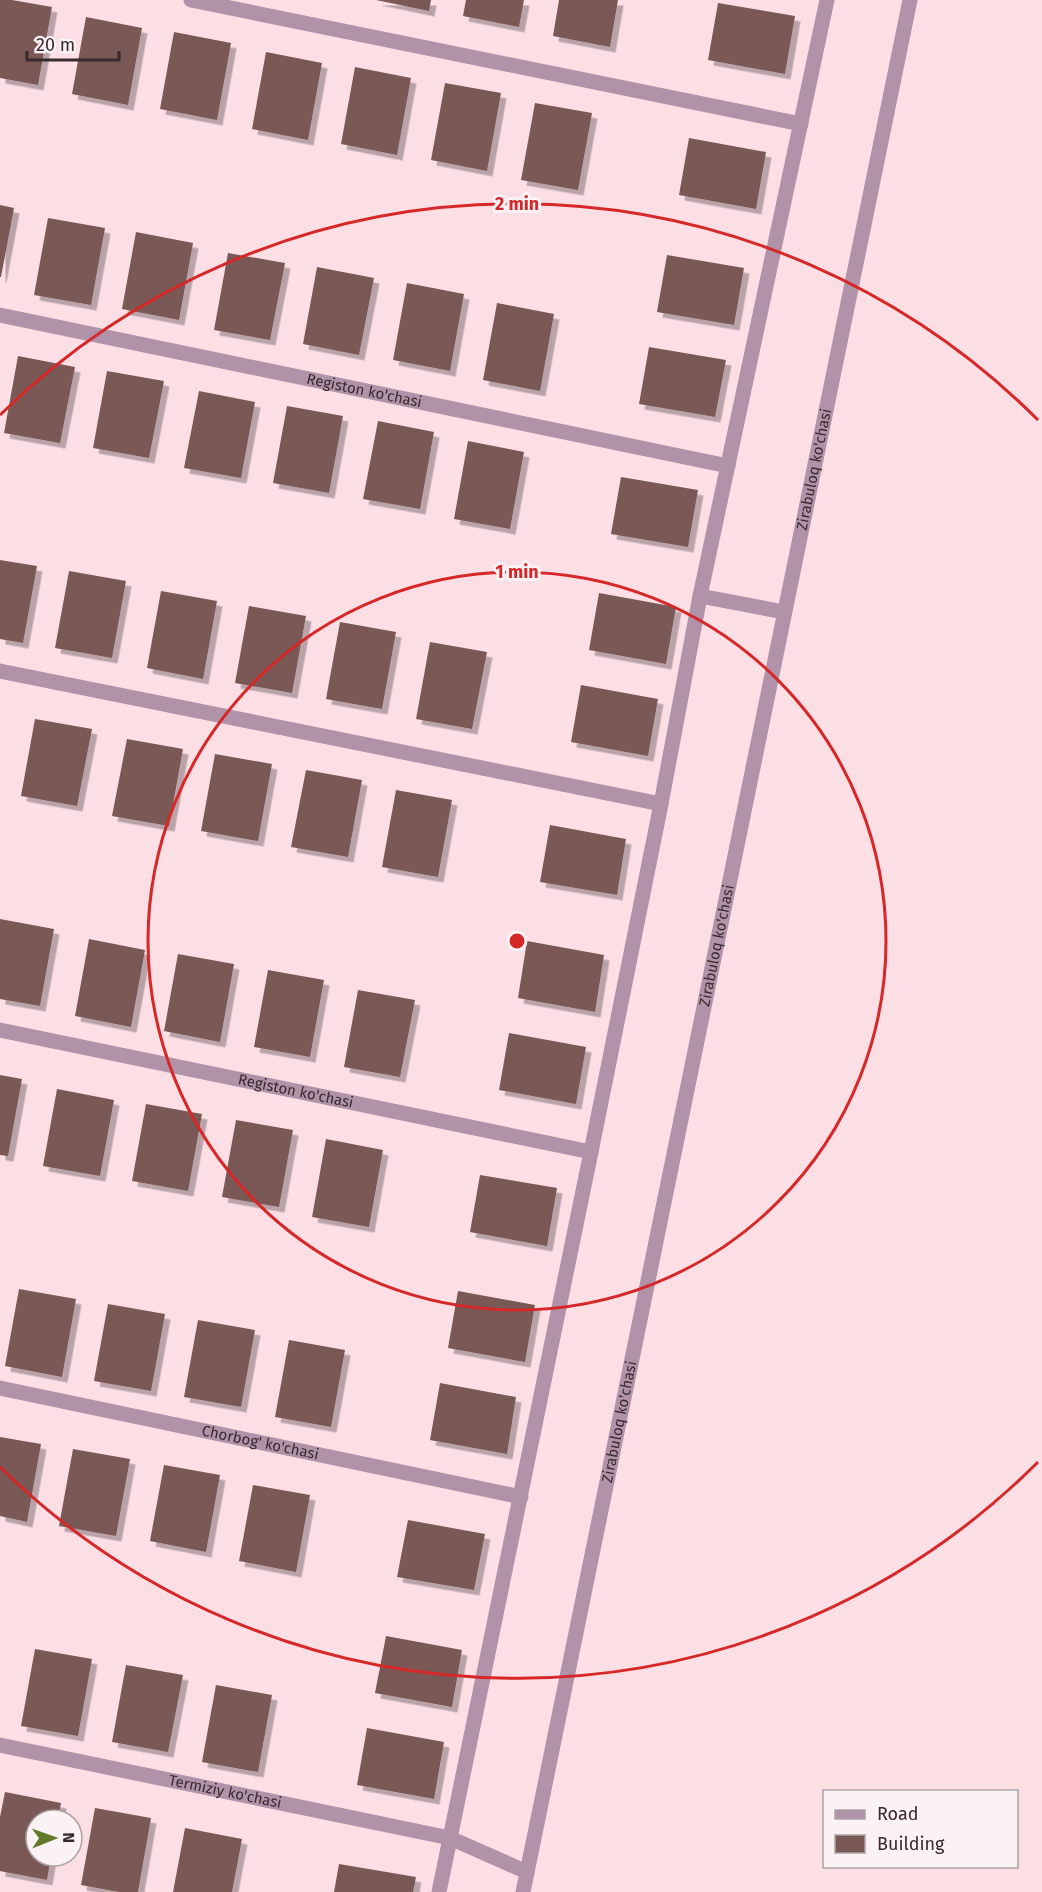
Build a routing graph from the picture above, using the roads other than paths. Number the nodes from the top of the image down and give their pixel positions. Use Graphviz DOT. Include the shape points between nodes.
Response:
graph roads {
  1 [pos="191,0"];
  2 [pos="827,0"];
  3 [pos="910,0"];
  4 [pos="801,124"];
  5 [pos="0,315"];
  6 [pos="728,466"];
  7 [pos="700,596"];
  8 [pos="784,612"];
  9 [pos="0,670"];
  10 [pos="661,804"];
  11 [pos="0,1030"];
  12 [pos="591,1152"];
  13 [pos="0,1388"];
  14 [pos="521,1497"];
  15 [pos="0,1745"];
  16 [pos="450,1838"];
  17 [pos="527,1872"];
  18 [pos="439,1892"];
  19 [pos="523,1892"];
  1 -- 4 [label="street"];
  2 -- 4 [label="street"];
  3 -- 8 [label="street, Zirabuloq ko'chasi"];
  4 -- 6 [label="street"];
  5 -- 6 [label="street, Registon ko'chasi"];
  6 -- 7 [label="street"];
  7 -- 8 [label="street"];
  7 -- 10 [label="street"];
  8 -- 17 [label="street, Zirabuloq ko'chasi"];
  9 -- 10 [label="street"];
  10 -- 12 [label="street"];
  11 -- 12 [label="street, Registon ko'chasi"];
  12 -- 14 [label="street"];
  13 -- 14 [label="street, Chorbog' ko'chasi"];
  14 -- 16 [label="street"];
  15 -- 16 [label="street, Termiziy ko'chasi"];
  16 -- 17 [label="street, Termiziy ko'chasi"];
  16 -- 18 [label="street"];
  17 -- 19 [label="street, Zirabuloq ko'chasi"];
}
